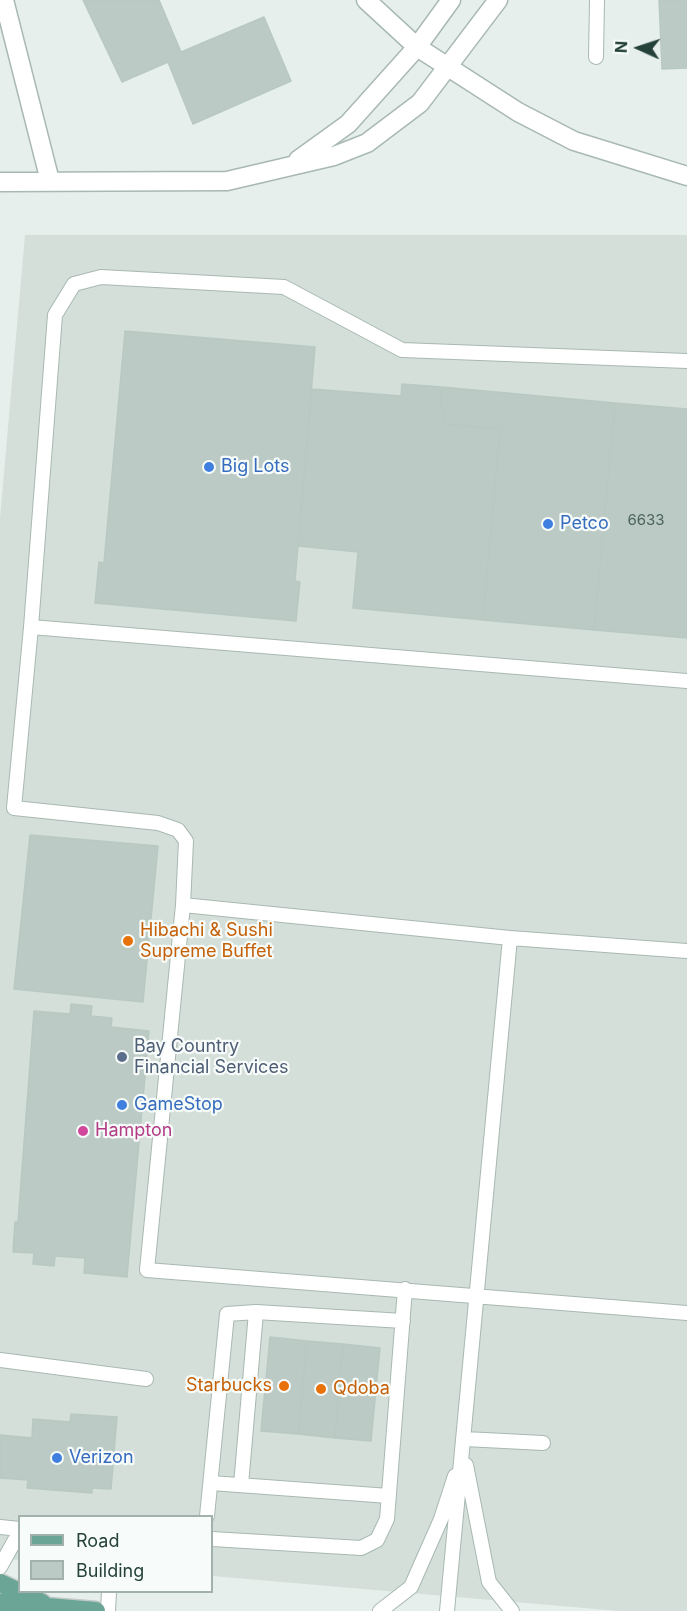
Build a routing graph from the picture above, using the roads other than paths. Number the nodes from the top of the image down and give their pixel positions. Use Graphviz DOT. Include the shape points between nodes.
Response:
graph roads {
  1 [pos="4,0"];
  2 [pos="366,0"];
  3 [pos="451,0"];
  4 [pos="498,0"];
  5 [pos="597,0"];
  6 [pos="417,47"];
  7 [pos="596,57"];
  8 [pos="448,66"];
  9 [pos="292,165"];
  10 [pos="687,176"];
  11 [pos="0,182"];
  12 [pos="50,182"];
  13 [pos="687,361"];
  14 [pos="31,627"];
  15 [pos="687,681"];
  16 [pos="183,905"];
  17 [pos="510,938"];
  18 [pos="687,951"];
  19 [pos="405,1289"];
  20 [pos="478,1294"];
  21 [pos="256,1312"];
  22 [pos="687,1313"];
  23 [pos="403,1321"];
  24 [pos="0,1360"];
  25 [pos="146,1379"];
  26 [pos="543,1443"];
  27 [pos="464,1445"];
  28 [pos="210,1483"];
  29 [pos="241,1485"];
  30 [pos="389,1496"];
  31 [pos="207,1515"];
  32 [pos="0,1527"];
  33 [pos="18,1530"];
  34 [pos="18,1534"];
  35 [pos="213,1539"];
  36 [pos="0,1567"];
  37 [pos="0,1583"];
  38 [pos="18,1592"];
  39 [pos="21,1593"];
  40 [pos="109,1593"];
  41 [pos="0,1603"];
  42 [pos="52,1608"];
  43 [pos="96,1611"];
  44 [pos="108,1611"];
  45 [pos="380,1611"];
  46 [pos="447,1611"];
  47 [pos="512,1611"];
  1 -- 12 [label="street"];
  2 -- 6 [label="street"];
  3 -- 6 [label="street"];
  4 -- 8 [label="street"];
  5 -- 7 [label="lane"];
  6 -- 8 [label="street"];
  6 -- 9 [label="street" via="348,124"];
  8 -- 9 [label="street" via="420,103 367,143 334,156"];
  8 -- 10 [label="street" via="518,112 574,141"];
  9 -- 12 [label="street" via="227,181"];
  11 -- 12 [label="street"];
  13 -- 14 [label="lane" via="402,350 284,287 101,277 74,284 55,315"];
  14 -- 15 [label="lane"];
  14 -- 16 [label="lane" via="14,808 158,823 178,830 186,841"];
  16 -- 17 [label="lane"];
  16 -- 19 [label="lane" via="147,1270"];
  17 -- 18 [label="lane"];
  17 -- 20 [label="lane"];
  19 -- 20 [label="lane"];
  19 -- 23 [label="lane"];
  20 -- 22 [label="lane"];
  20 -- 27 [label="lane"];
  21 -- 23 [label="lane"];
  21 -- 28 [label="lane" via="227,1314"];
  21 -- 29 [label="lane"];
  23 -- 30 [label="lane"];
  24 -- 25 [label="lane"];
  26 -- 27 [label="lane"];
  27 -- 45 [label="lane" via="441,1519 411,1587"];
  27 -- 46 [label="lane"];
  27 -- 47 [label="lane" via="489,1582"];
  28 -- 29 [label="lane"];
  28 -- 31 [label="lane"];
  29 -- 30 [label="lane"];
  30 -- 35 [label="lane" via="387,1519 377,1540 361,1548"];
  32 -- 33 [label="lane"];
  34 -- 36 [label="lane"];
  37 -- 38 [label="main road"];
  39 -- 42 [label="main road"];
  40 -- 44 [label="lane"];
  41 -- 42 [label="main road"];
  42 -- 43 [label="main road"];
}
